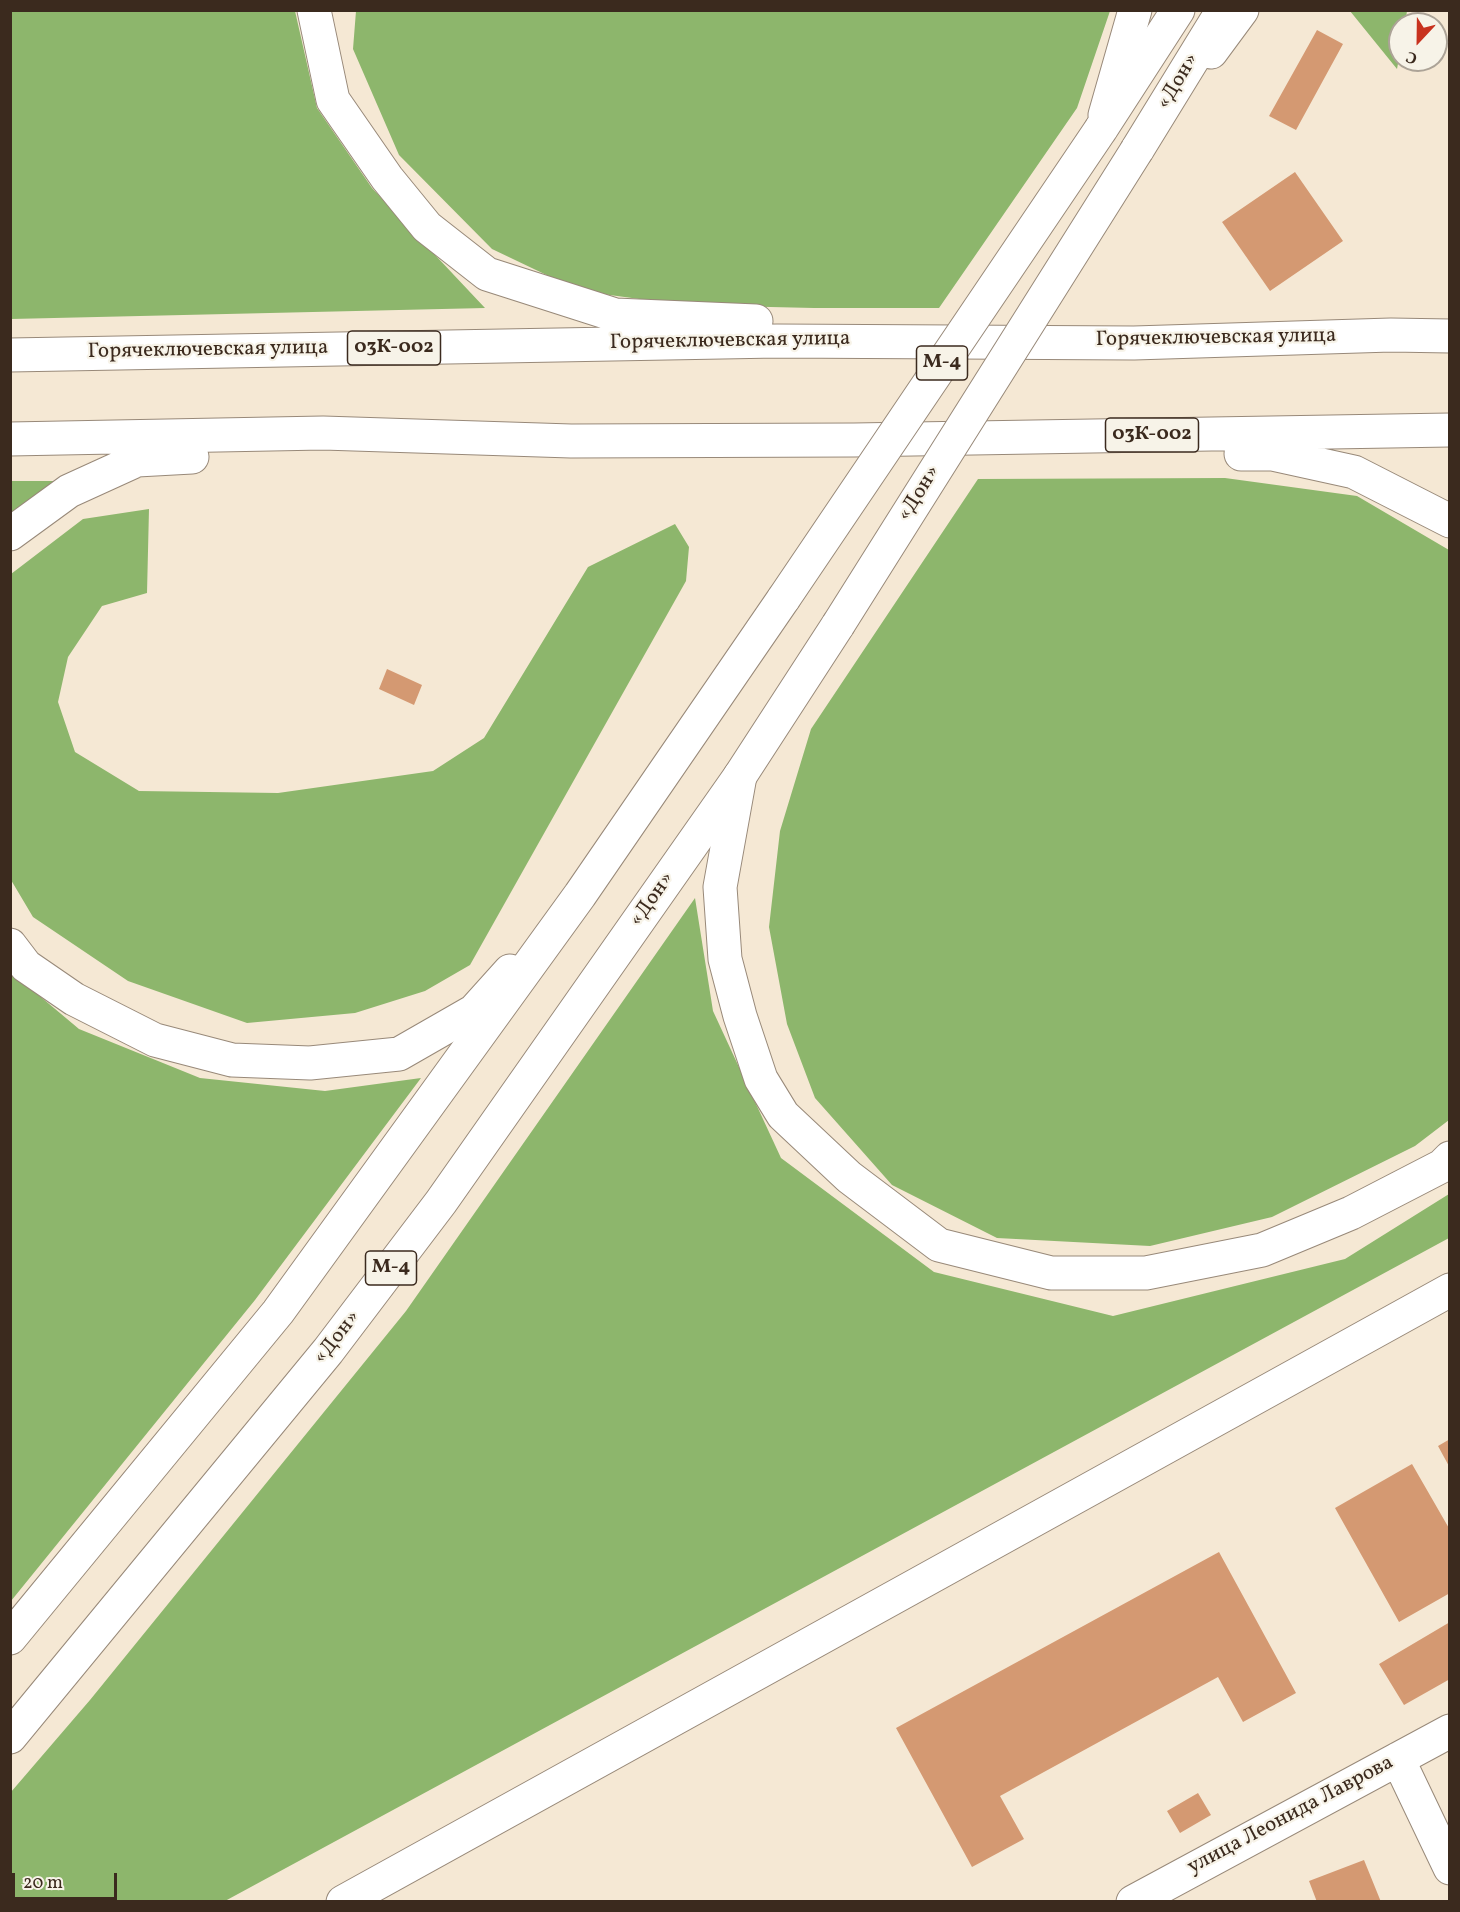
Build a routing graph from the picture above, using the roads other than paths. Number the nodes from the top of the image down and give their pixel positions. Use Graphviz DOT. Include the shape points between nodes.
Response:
graph roads {
  1 [pos="314,10"];
  2 [pos="1136,10"];
  3 [pos="1178,10"];
  4 [pos="1223,10"];
  5 [pos="1242,10"];
  6 [pos="1101,129"];
  7 [pos="1145,138"];
  8 [pos="1449,327"];
  9 [pos="1391,335"];
  10 [pos="1449,336"];
  11 [pos="1268,339"];
  12 [pos="10,355"];
  13 [pos="1449,430"];
  14 [pos="323,434"];
  15 [pos="10,439"];
  16 [pos="634,441"];
  17 [pos="1449,521"];
  18 [pos="10,534"];
  19 [pos="740,776"];
  20 [pos="580,895"];
  21 [pos="10,945"];
  22 [pos="1449,1158"];
  23 [pos="1449,1290"];
  24 [pos="10,1638"];
  25 [pos="1449,1731"];
  26 [pos="10,1737"];
  27 [pos="1398,1759"];
  28 [pos="1449,1868"];
  29 [pos="343,1902"];
  30 [pos="1133,1902"];
  1 -- 11 [label="main road" via="333,100 427,227 487,274 615,315 764,321 1133,324"];
  2 -- 6 [label="main road"];
  3 -- 6 [label="main road, «Дон» / М-4"];
  4 -- 7 [label="main road, «Дон» / М-4"];
  5 -- 7 [label="main road"];
  6 -- 20 [label="main road, «Дон» / М-4, bridge"];
  7 -- 19 [label="main road, «Дон» / М-4, bridge"];
  8 -- 9 [label="main road"];
  9 -- 10 [label="main road, Горячеключевская улица / 03К-002"];
  9 -- 11 [label="main road, Горячеключевская улица / 03К-002"];
  11 -- 12 [label="main road, Горячеключевская улица / 03К-002" via="777,341"];
  13 -- 16 [label="main road, 03К-002"];
  14 -- 15 [label="main road"];
  14 -- 16 [label="main road"];
  14 -- 18 [label="main road" via="296,452 137,460 69,491"];
  16 -- 17 [label="main road" via="829,452 1272,454 1354,472"];
  19 -- 22 [label="main road" via="720,887 725,959 761,1079 783,1115 849,1177 939,1245 1051,1273 1146,1273 1262,1250 1351,1213 1442,1166"];
  19 -- 26 [label="main road, «Дон» / М-4" via="441,1202 328,1351"];
  20 -- 21 [label="main road" via="474,1011 399,1054 310,1063 232,1059 154,1040 74,999 26,966"];
  20 -- 24 [label="main road, «Дон» / М-4" via="278,1312"];
  23 -- 29 [label="main road"];
  25 -- 27 [label="main road, улица Леонида Лаврова"];
  27 -- 28 [label="main road"];
  27 -- 30 [label="main road, улица Леонида Лаврова"];
}
